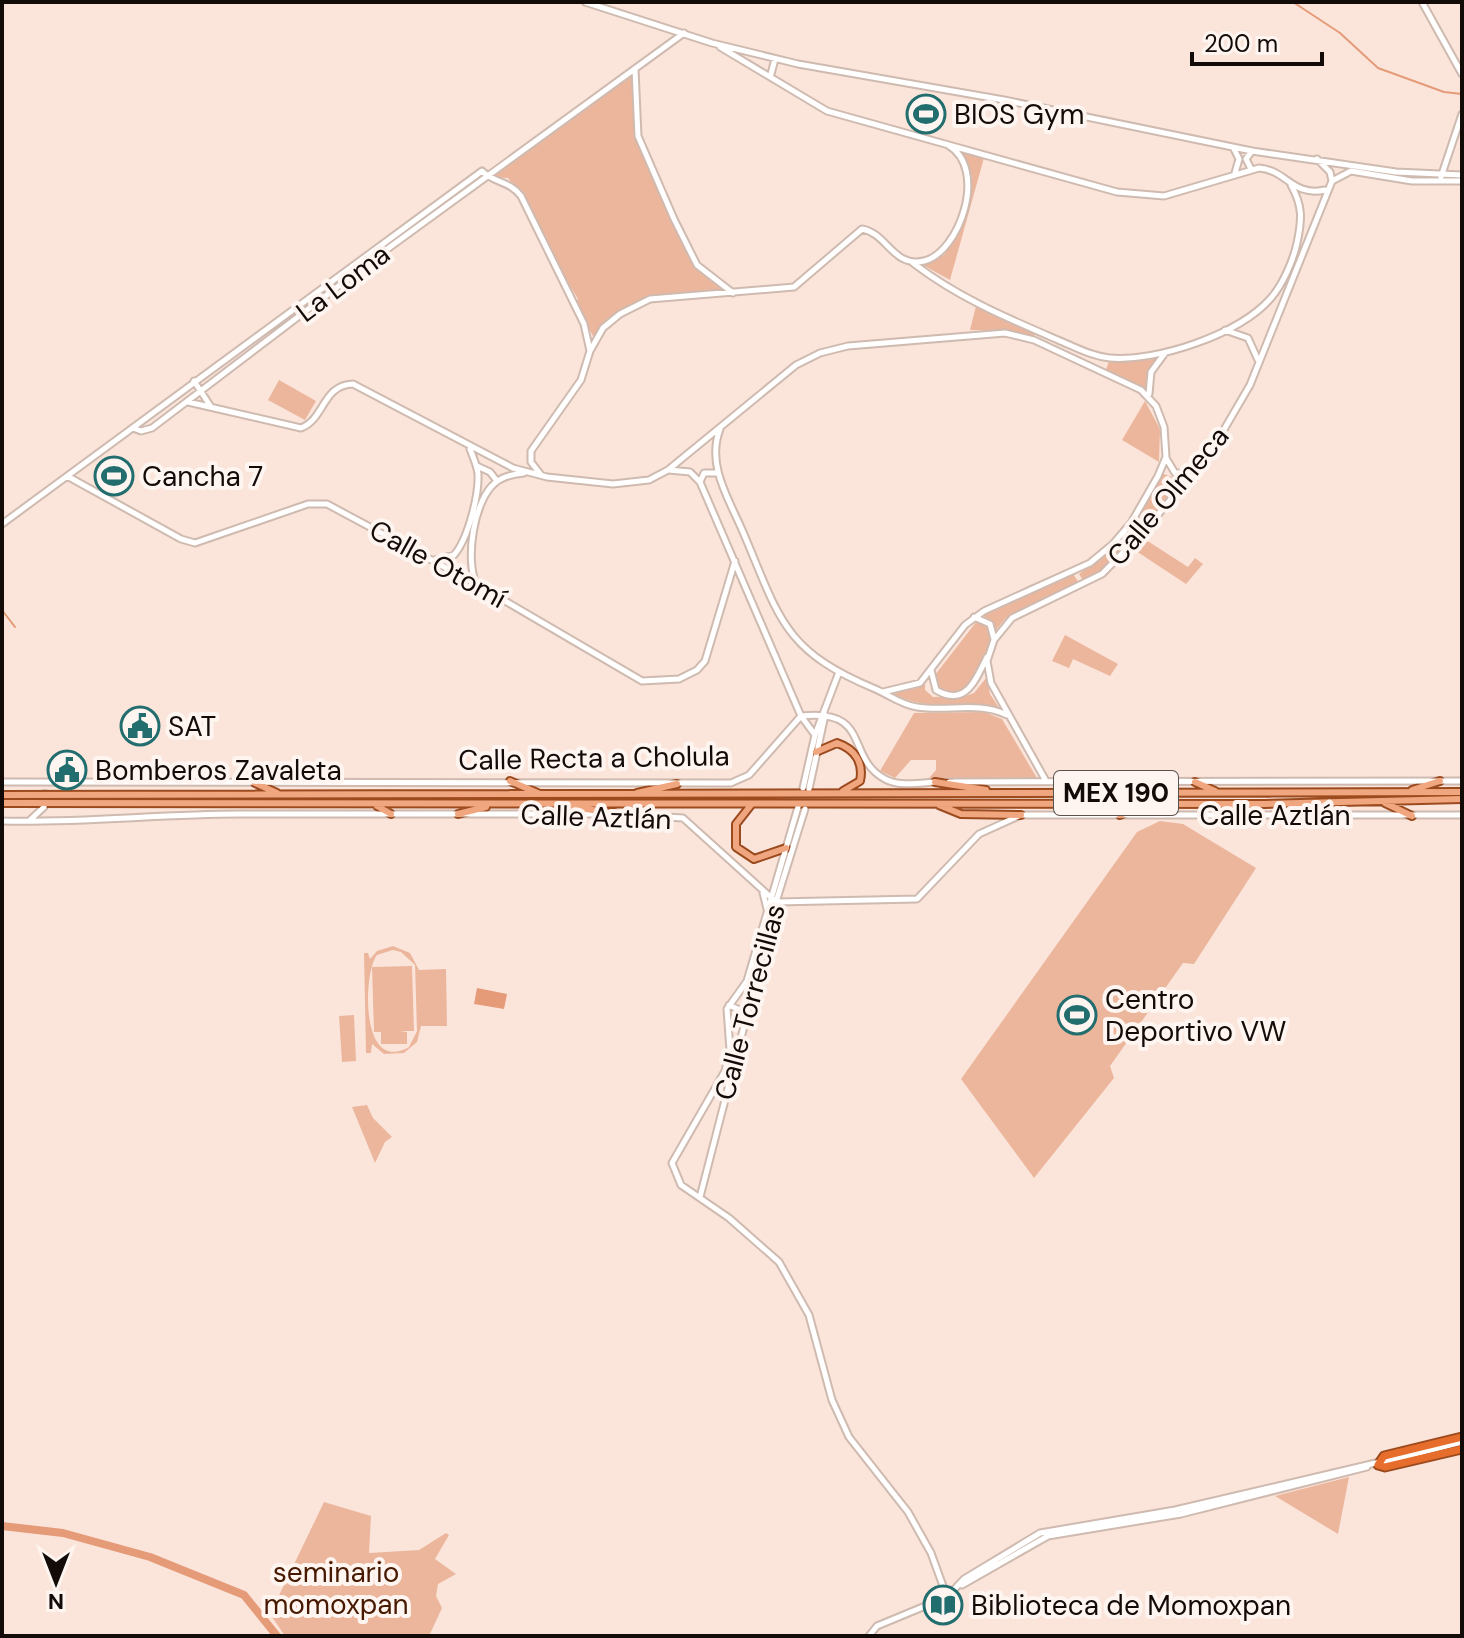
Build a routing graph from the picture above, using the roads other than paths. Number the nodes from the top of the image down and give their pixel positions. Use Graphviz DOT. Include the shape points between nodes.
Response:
graph roads {
  1 [pos="585,2"];
  2 [pos="1422,2"];
  3 [pos="684,33"];
  4 [pos="712,43"];
  5 [pos="775,59"];
  6 [pos="635,69"];
  7 [pos="771,74"];
  8 [pos="1462,74"];
  9 [pos="1462,114"];
  10 [pos="948,145"];
  11 [pos="1233,147"];
  12 [pos="1252,151"];
  13 [pos="1315,158"];
  14 [pos="1251,169"];
  15 [pos="1377,172"];
  16 [pos="1235,173"];
  17 [pos="1462,175"];
  18 [pos="488,177"];
  19 [pos="1441,178"];
  20 [pos="1332,181"];
  21 [pos="1462,181"];
  22 [pos="1290,184"];
  23 [pos="1326,190"];
  24 [pos="912,262"];
  25 [pos="734,293"];
  26 [pos="1225,330"];
  27 [pos="245,343"];
  28 [pos="590,351"];
  29 [pos="1165,352"];
  30 [pos="251,353"];
  31 [pos="1088,353"];
  32 [pos="1107,358"];
  33 [pos="1082,361"];
  34 [pos="1259,361"];
  35 [pos="1101,370"];
  36 [pos="194,381"];
  37 [pos="201,391"];
  38 [pos="1150,397"];
  39 [pos="188,402"];
  40 [pos="211,407"];
  41 [pos="133,428"];
  42 [pos="720,429"];
  43 [pos="469,448"];
  44 [pos="1166,457"];
  45 [pos="477,466"];
  46 [pos="668,470"];
  47 [pos="528,473"];
  48 [pos="718,473"];
  49 [pos="1194,473"];
  50 [pos="67,476"];
  51 [pos="541,476"];
  52 [pos="497,481"];
  53 [pos="700,482"];
  54 [pos="2,524"];
  55 [pos="429,560"];
  56 [pos="735,561"];
  57 [pos="476,584"];
  58 [pos="974,617"];
  59 [pos="994,640"];
  60 [pos="988,654"];
  61 [pos="931,669"];
  62 [pos="839,672"];
  63 [pos="883,692"];
  64 [pos="829,703"];
  65 [pos="825,714"];
  66 [pos="801,716"];
  67 [pos="1008,716"];
  68 [pos="837,718"];
  69 [pos="815,735"];
  70 [pos="816,752"];
  71 [pos="510,781"];
  72 [pos="1440,781"];
  73 [pos="1462,781"];
  74 [pos="2,782"];
  75 [pos="935,782"];
  76 [pos="1047,782"];
  77 [pos="1195,782"];
  78 [pos="255,783"];
  79 [pos="677,784"];
  80 [pos="1462,792"];
  81 [pos="1218,793"];
  82 [pos="1404,793"];
  83 [pos="280,794"];
  84 [pos="828,794"];
  85 [pos="1006,794"];
  86 [pos="2,795"];
  87 [pos="544,796"];
  88 [pos="623,796"];
  89 [pos="1462,799"];
  90 [pos="1151,802"];
  91 [pos="1382,802"];
  92 [pos="2,803"];
  93 [pos="549,803"];
  94 [pos="752,803"];
  95 [pos="935,803"];
  96 [pos="374,804"];
  97 [pos="499,804"];
  98 [pos="391,814"];
  99 [pos="458,814"];
  100 [pos="617,814"];
  101 [pos="1021,815"];
  102 [pos="1120,815"];
  103 [pos="1462,815"];
  104 [pos="1412,816"];
  105 [pos="2,821"];
  106 [pos="25,821"];
  107 [pos="46,822"];
  108 [pos="786,848"];
  109 [pos="763,892"];
  110 [pos="774,902"];
  111 [pos="768,913"];
  112 [pos="729,1005"];
  113 [pos="747,1014"];
  114 [pos="728,1034"];
  115 [pos="741,1036"];
  116 [pos="700,1197"];
  117 [pos="1461,1443"];
  118 [pos="1380,1463"];
  119 [pos="947,1597"];
  120 [pos="869,1636"];
  1 -- 3 [label="street"];
  2 -- 8 [label="street"];
  3 -- 4 [label="street"];
  3 -- 6 [label="street, La Loma"];
  4 -- 5 [label="street"];
  4 -- 7 [label="street"];
  5 -- 7 [label="street"];
  5 -- 11 [label="street"];
  6 -- 18 [label="street, La Loma"];
  6 -- 25 [label="street" via="638,136 674,219 697,265"];
  7 -- 10 [label="street" via="827,111"];
  9 -- 19 [label="street"];
  10 -- 16 [label="street" via="1151,197"];
  10 -- 24 [label="street" via="960,152 969,170 964,205 942,252"];
  11 -- 12 [label="street"];
  11 -- 16 [label="street" via="1239,159"];
  12 -- 13 [label="street"];
  12 -- 14 [label="street" via="1246,159"];
  13 -- 15 [label="street"];
  13 -- 20 [label="street"];
  14 -- 16 [label="street"];
  14 -- 22 [label="street" via="1271,170"];
  15 -- 19 [label="street"];
  15 -- 20 [label="street" via="1349,171"];
  17 -- 19 [label="street"];
  18 -- 27 [label="street" via="482,171"];
  18 -- 28 [label="street" via="514,186 521,196 584,324"];
  18 -- 30 [label="street, La Loma"];
  19 -- 21 [label="street"];
  20 -- 23 [label="street, Calle Olmeca"];
  22 -- 23 [label="street" via="1305,192"];
  22 -- 26 [label="street" via="1302,210 1288,267 1271,298"];
  23 -- 34 [label="street, Calle Olmeca"];
  24 -- 25 [label="street" via="862,229 794,287"];
  24 -- 31 [label="street" via="952,290"];
  25 -- 28 [label="street" via="648,300 603,328"];
  26 -- 29 [label="street"];
  26 -- 34 [label="street" via="1248,338"];
  27 -- 30 [label="street"];
  27 -- 36 [label="street"];
  28 -- 51 [label="street" via="581,380 531,451 531,462"];
  29 -- 32 [label="street"];
  29 -- 38 [label="street" via="1150,375"];
  30 -- 37 [label="street, La Loma"];
  31 -- 32 [label="street"];
  31 -- 33 [label="street"];
  32 -- 35 [label="street"];
  33 -- 35 [label="street"];
  33 -- 42 [label="street" via="1005,333 848,346 796,365"];
  34 -- 49 [label="street, Calle Olmeca" via="1231,423"];
  35 -- 38 [label="street"];
  36 -- 37 [label="street"];
  36 -- 41 [label="street"];
  37 -- 39 [label="street, La Loma"];
  37 -- 40 [label="street"];
  38 -- 44 [label="street, Calle Olmeca" via="1164,427"];
  39 -- 40 [label="street"];
  39 -- 41 [label="street, La Loma" via="152,428"];
  40 -- 43 [label="street" via="301,428 331,391 353,384"];
  41 -- 50 [label="street, La Loma"];
  42 -- 46 [label="street"];
  42 -- 48 [label="street" via="715,445"];
  43 -- 45 [label="street"];
  43 -- 47 [label="street"];
  44 -- 49 [label="street" via="1175,473"];
  44 -- 58 [label="street, Calle Olmeca" via="1131,523 1101,555"];
  45 -- 52 [label="street"];
  45 -- 55 [label="street" via="458,551 443,560"];
  46 -- 51 [label="street" via="649,480 613,484"];
  46 -- 53 [label="street" via="690,472"];
  47 -- 51 [label="street"];
  47 -- 52 [label="street"];
  48 -- 53 [label="street" via="704,473"];
  48 -- 62 [label="street" via="782,622 800,647"];
  49 -- 59 [label="street, Calle Olmeca" via="1102,574 1012,618"];
  50 -- 54 [label="street, La Loma"];
  50 -- 55 [label="street, Calle Otomí" via="189,542 317,503 336,508"];
  52 -- 57 [label="street" via="484,499 470,547 468,562"];
  53 -- 56 [label="street"];
  55 -- 57 [label="street, Calle Otomí"];
  56 -- 57 [label="street, Calle Otomí" via="705,661 667,682 642,681"];
  56 -- 66 [label="street"];
  58 -- 59 [label="street" via="990,624"];
  58 -- 61 [label="street, Calle Olmeca"];
  59 -- 60 [label="street, Calle Olmeca"];
  60 -- 61 [label="street, Calle Olmeca" via="974,686 963,694 936,690"];
  60 -- 67 [label="street" via="989,677"];
  61 -- 63 [label="street, Calle Olmeca" via="920,683"];
  62 -- 63 [label="street"];
  62 -- 64 [label="street"];
  63 -- 67 [label="street" via="912,706 984,707"];
  64 -- 65 [label="street"];
  64 -- 68 [label="street"];
  65 -- 66 [label="street"];
  65 -- 68 [label="street"];
  65 -- 69 [label="street"];
  65 -- 70 [label="street"];
  66 -- 69 [label="street"];
  66 -- 79 [label="street, Calle Recta a Cholula" via="741,780"];
  67 -- 76 [label="street"];
  68 -- 75 [label="street" via="887,781"];
  69 -- 70 [label="street" via="806,788"];
  70 -- 84 [label="main road" via="837,743 849,748 860,763 857,785"];
  71 -- 78 [label="street, Calle Recta a Cholula"];
  71 -- 79 [label="street, Calle Recta a Cholula"];
  71 -- 87 [label="main road"];
  72 -- 73 [label="street"];
  72 -- 77 [label="street"];
  72 -- 82 [label="main road"];
  74 -- 78 [label="street, Calle Recta a Cholula"];
  75 -- 76 [label="street"];
  75 -- 85 [label="main road"];
  76 -- 77 [label="street"];
  77 -- 81 [label="main road"];
  78 -- 83 [label="main road"];
  79 -- 88 [label="main road"];
  80 -- 82 [label="main road, Calle Recta a Cholula / MEX 190"];
  81 -- 82 [label="main road, Calle Recta a Cholula / MEX 190"];
  81 -- 85 [label="main road, Calle Recta a Cholula / MEX 190"];
  83 -- 86 [label="main road, Calle Recta a Cholula"];
  83 -- 87 [label="main road, Calle Recta a Cholula"];
  84 -- 85 [label="main road, Calle Recta a Cholula / MEX 190"];
  84 -- 88 [label="main road, Calle Recta a Cholula"];
  87 -- 88 [label="main road, Calle Recta a Cholula"];
  89 -- 91 [label="main road, MEX 190"];
  90 -- 91 [label="main road, MEX 190"];
  90 -- 95 [label="main road, MEX 190"];
  90 -- 102 [label="main road"];
  91 -- 104 [label="main road"];
  92 -- 96 [label="main road, Calle Recta a Cholula"];
  93 -- 94 [label="main road, Calle Recta a Cholula"];
  93 -- 97 [label="main road, Calle Recta a Cholula"];
  93 -- 100 [label="main road"];
  94 -- 95 [label="main road, Calle Recta a Cholula / MEX 190"];
  94 -- 108 [label="main road" via="736,824 736,847 754,859"];
  95 -- 101 [label="main road" via="961,814"];
  96 -- 97 [label="main road, Calle Recta a Cholula"];
  96 -- 98 [label="main road"];
  97 -- 99 [label="main road"];
  98 -- 99 [label="street, Calle Aztlán"];
  98 -- 107 [label="street, Calle Aztlán" via="156,815"];
  99 -- 100 [label="street, Calle Aztlán"];
  100 -- 109 [label="street, Calle Aztlán" via="683,818"];
  101 -- 102 [label="street, Calle Aztlán"];
  101 -- 110 [label="street, Calle Aztlán" via="979,834 917,899"];
  102 -- 104 [label="street, Calle Aztlán"];
  103 -- 104 [label="street, Calle Aztlán"];
  105 -- 106 [label="street, Calle Aztlán"];
  106 -- 107 [label="street, Calle Aztlán"];
  106 -- 107 [label="street" via="41,808"];
  108 -- 110 [label="street, Calle Torrecillas"];
  108 -- 110 [label="street, Calle Torrecillas" via="801,808"];
  109 -- 110 [label="street, Calle Aztlán"];
  109 -- 111 [label="street"];
  110 -- 111 [label="street, Calle Torrecillas"];
  110 -- 113 [label="street, Calle Torrecillas"];
  111 -- 112 [label="street, Calle Torrecillas" via="747,981"];
  112 -- 113 [label="street"];
  112 -- 114 [label="street, Calle Torrecillas"];
  113 -- 115 [label="street, Calle Torrecillas"];
  114 -- 115 [label="street"];
  114 -- 116 [label="street, Calle Torrecillas" via="725,1071 672,1163 681,1185"];
  115 -- 116 [label="street, Calle Torrecillas"];
  116 -- 119 [label="street" via="779,1262 809,1315 843,1425 908,1512"];
  117 -- 118 [label="highway" via="1385,1467"];
  117 -- 118 [label="highway" via="1384,1456"];
  118 -- 119 [label="street" via="1041,1538"];
  119 -- 120 [label="street" via="877,1626"];
}
